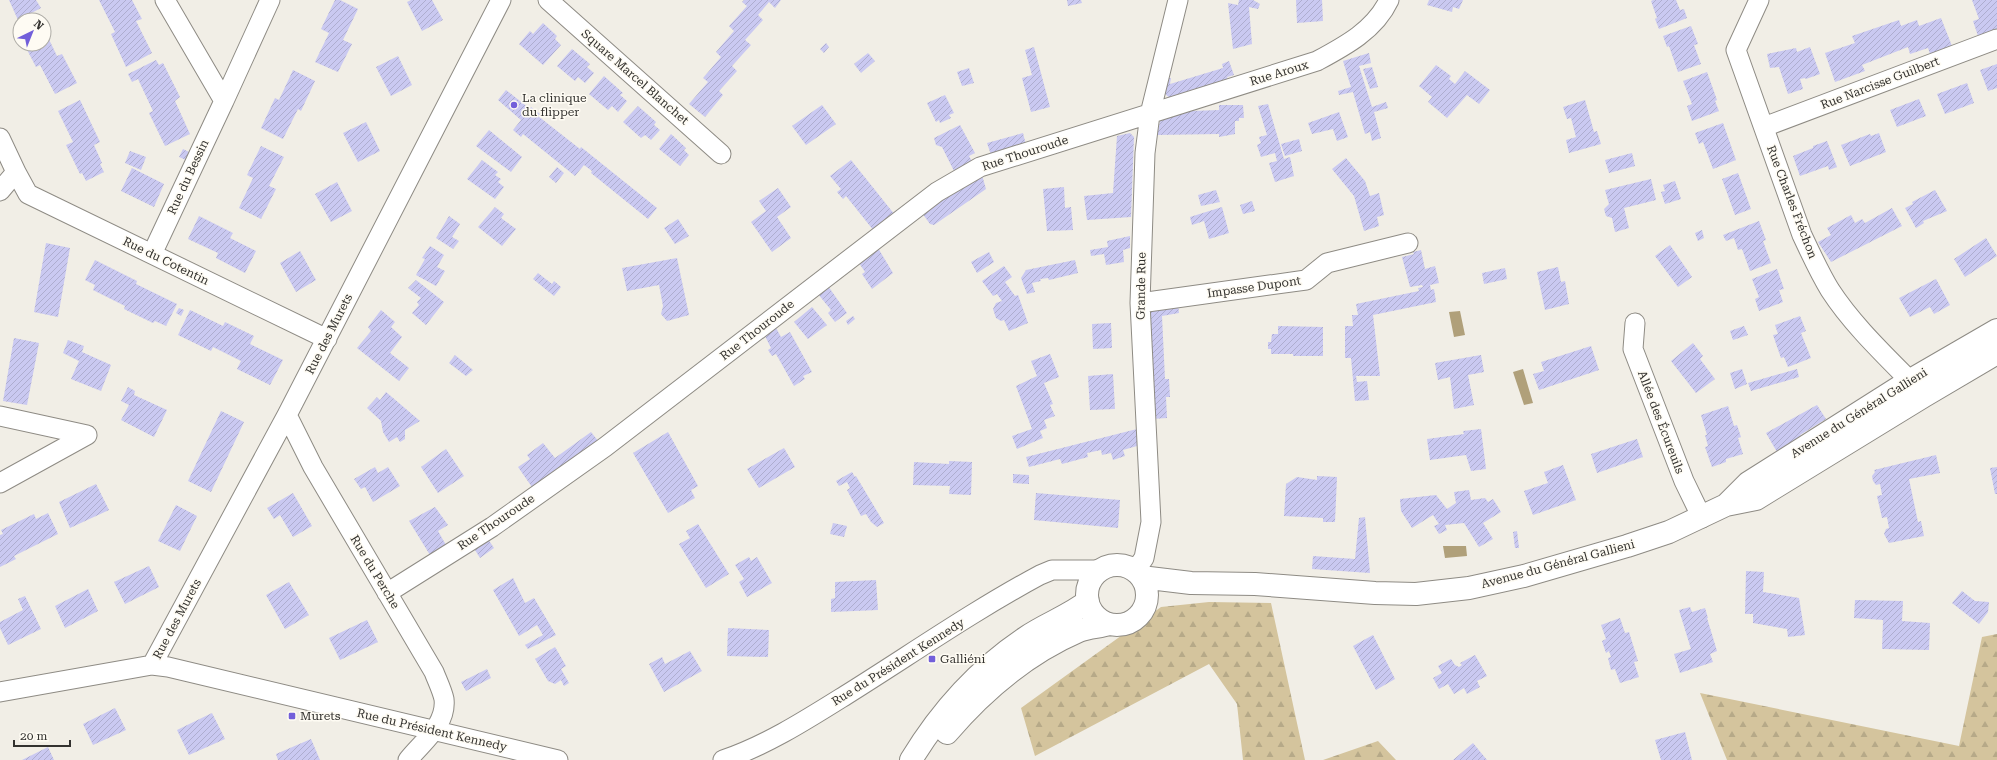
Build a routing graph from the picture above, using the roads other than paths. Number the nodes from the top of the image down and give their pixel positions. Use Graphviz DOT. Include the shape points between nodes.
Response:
graph roads {
  1 [pos="165,0"];
  2 [pos="270,0"];
  3 [pos="501,0"];
  4 [pos="548,0"];
  5 [pos="1178,0"];
  6 [pos="1389,0"];
  7 [pos="1759,0"];
  8 [pos="1997,39"];
  9 [pos="224,101"];
  10 [pos="1150,114"];
  11 [pos="1764,127"];
  12 [pos="0,138"];
  13 [pos="721,154"];
  14 [pos="16,172"];
  15 [pos="0,190"];
  16 [pos="1408,243"];
  17 [pos="152,254"];
  18 [pos="1140,303"];
  19 [pos="1635,323"];
  20 [pos="1997,330"];
  21 [pos="327,339"];
  22 [pos="1987,351"];
  23 [pos="1917,388"];
  24 [pos="287,415"];
  25 [pos="0,416"];
  26 [pos="0,484"];
  27 [pos="1702,518"];
  28 [pos="1138,574"];
  29 [pos="1089,581"];
  30 [pos="1191,583"];
  31 [pos="387,593"];
  32 [pos="1147,598"];
  33 [pos="1109,624"];
  34 [pos="152,665"];
  35 [pos="0,692"];
  36 [pos="434,731"];
  37 [pos="408,760"];
  38 [pos="558,760"];
  39 [pos="723,760"];
  40 [pos="911,760"];
  41 [pos="927,760"];
  1 -- 9 [label="street"];
  2 -- 9 [label="street, Rue du Bessin"];
  3 -- 21 [label="street, Rue des Murets"];
  4 -- 13 [label="street, Square Marcel Blanchet"];
  5 -- 10 [label="street, Grande Rue"];
  6 -- 10 [label="street, Rue Aroux" via="1368,29 1337,51 1317,61"];
  7 -- 11 [label="street, Rue Charles Fréchon" via="1736,50"];
  8 -- 11 [label="street, Rue Narcisse Guilbert"];
  9 -- 17 [label="street, Rue du Bessin"];
  10 -- 18 [label="street, Grande Rue" via="1145,153"];
  10 -- 31 [label="street, Rue Thouroude" via="980,167 937,192 605,447 492,527"];
  11 -- 23 [label="street, Rue Charles Fréchon" via="1802,235 1824,279 1853,321"];
  12 -- 14 [label="street, Rue du Cotentin"];
  14 -- 15 [label="street"];
  14 -- 17 [label="street, Rue du Cotentin" via="28,194"];
  16 -- 18 [label="street, Impasse Dupont" via="1327,262 1306,280"];
  17 -- 21 [label="street, Rue du Cotentin"];
  18 -- 28 [label="street, Grande Rue" via="1151,522"];
  19 -- 27 [label="street, Allée des Écureuils" via="1633,349 1684,482"];
  20 -- 22 [label="street, Avenue du Général Gallieni"];
  21 -- 24 [label="street, Rue des Murets"];
  22 -- 23 [label="street, Avenue du Général Gallieni"];
  23 -- 27 [label="street, Avenue du Général Gallieni" via="1748,483 1726,505"];
  24 -- 31 [label="street, Rue du Perche" via="295,435"];
  24 -- 34 [label="street, Rue des Murets"];
  25 -- 26 [label="street" via="88,435"];
  27 -- 30 [label="street, Avenue du Général Gallieni" via="1669,532 1566,564 1469,588 1416,594 1255,584"];
  28 -- 29 [label="street" via="1123,566 1109,567"];
  28 -- 30 [label="street, Avenue du Général Gallieni"];
  28 -- 32 [label="street" via="1147,591"];
  29 -- 33 [label="street" via="1092,611 1099,619"];
  29 -- 39 [label="street, Rue du Président Kennedy" via="1052,570 1028,582 786,732"];
  29 -- 40 [label="street" via="1075,611 1026,637 971,682 938,721"];
  30 -- 32 [label="street, Avenue du Général Gallieni"];
  31 -- 36 [label="street, Rue du Perche" via="434,672 444,699 441,720"];
  32 -- 33 [label="street" via="1142,613 1130,623"];
  33 -- 41 [label="street" via="1081,630 1028,660 964,713"];
  34 -- 35 [label="street, Rue du Président Kennedy"];
  34 -- 36 [label="street, Rue du Président Kennedy" via="246,684"];
  36 -- 37 [label="street, Rue du Perche"];
  36 -- 38 [label="street, Rue du Président Kennedy"];
}
